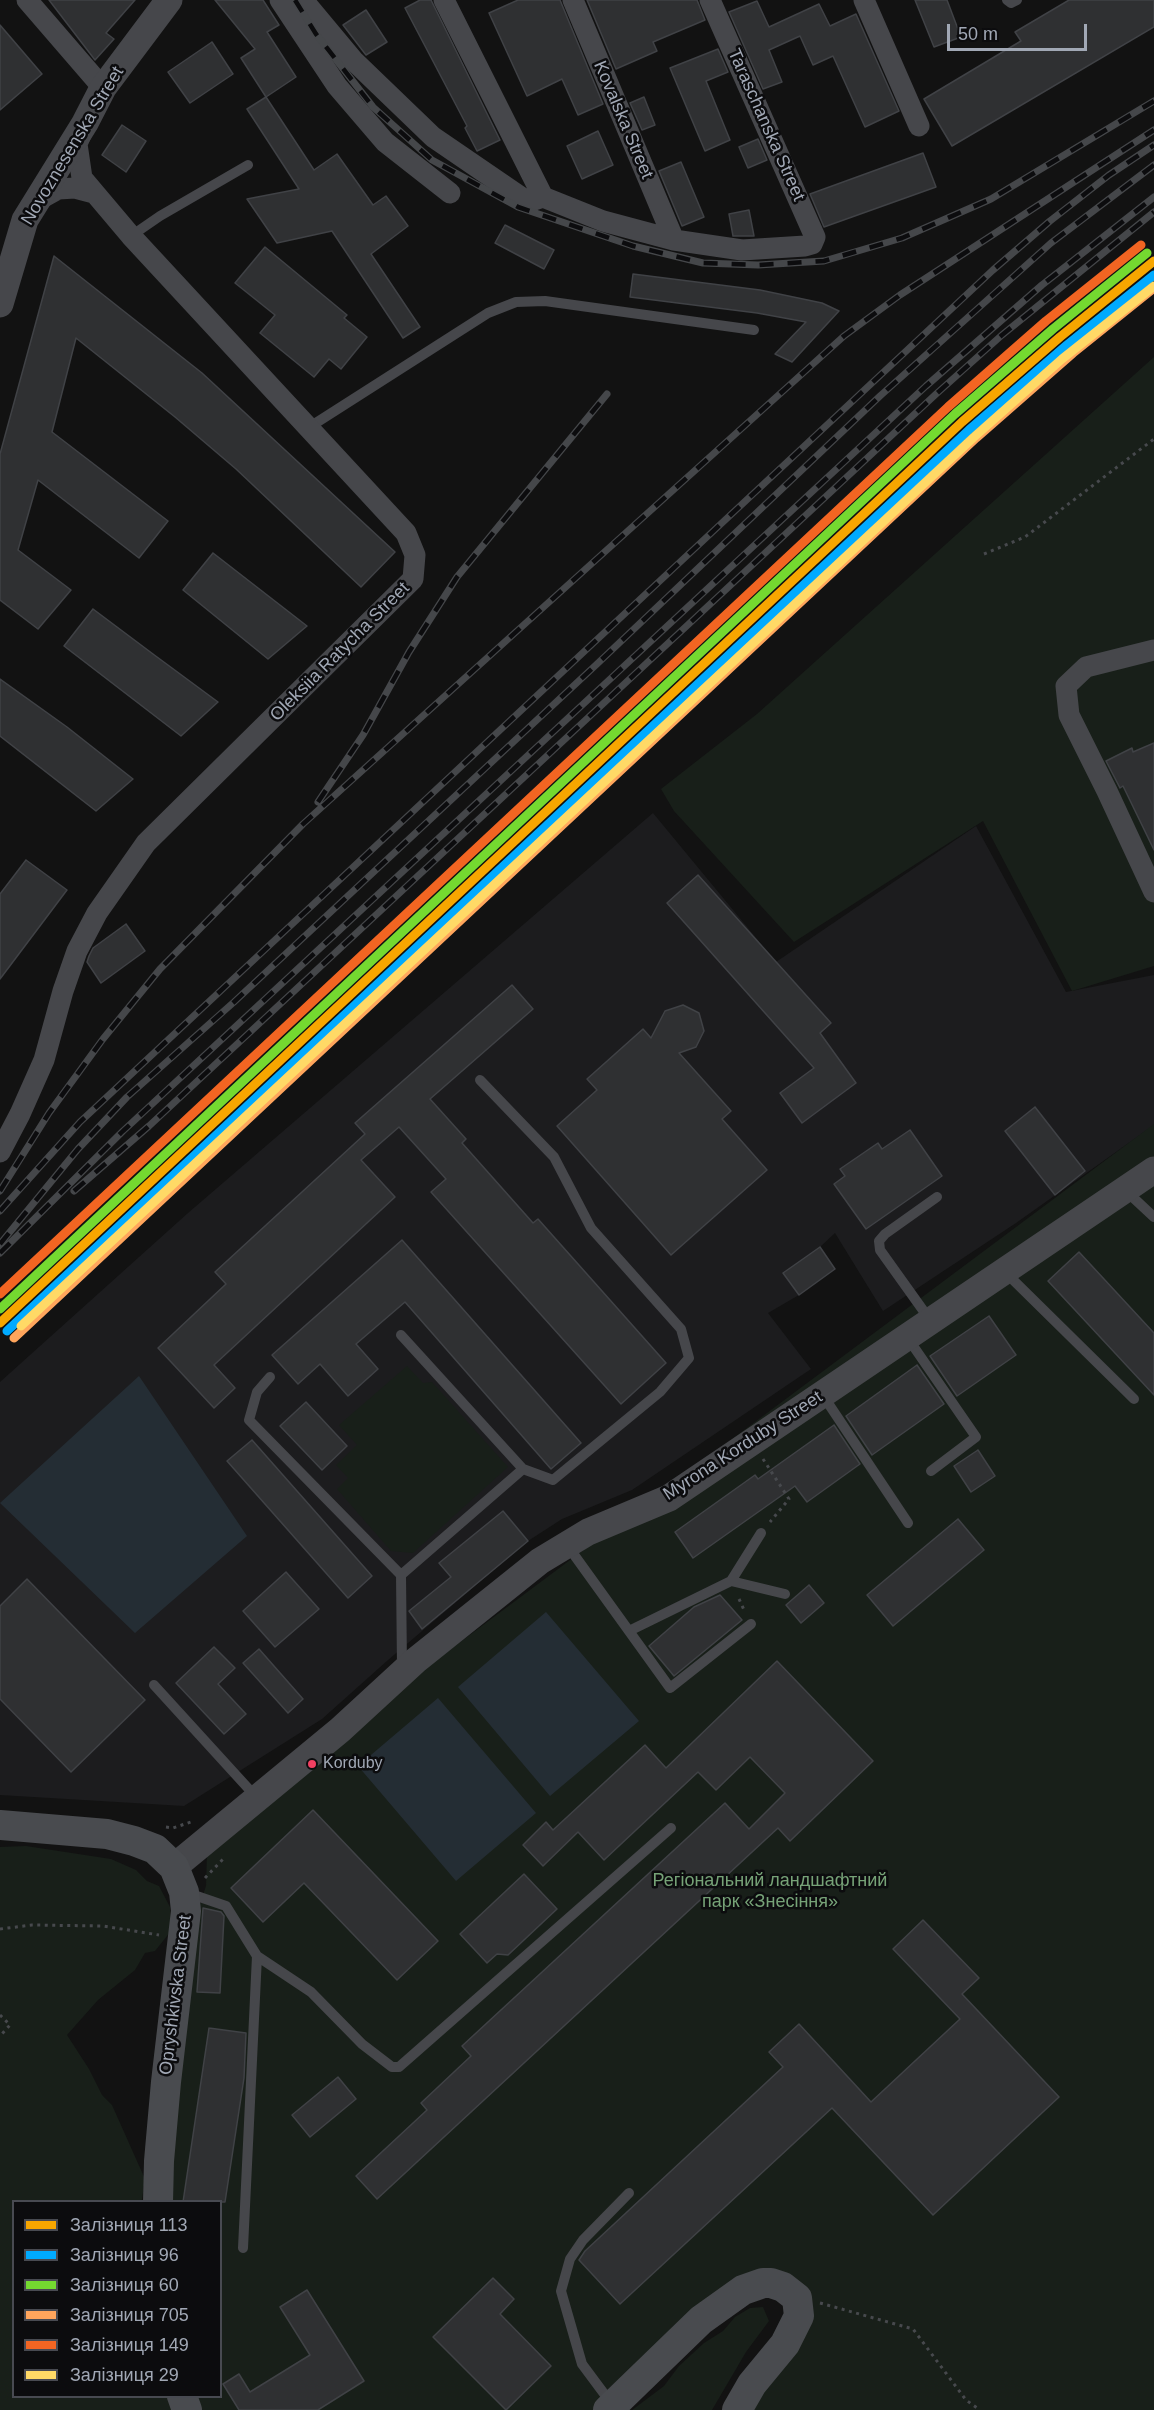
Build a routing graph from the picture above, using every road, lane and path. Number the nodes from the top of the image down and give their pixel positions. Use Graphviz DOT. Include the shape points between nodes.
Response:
graph roads {
  1 [pos="27,0"];
  2 [pos="169,0"];
  3 [pos="280,0"];
  4 [pos="303,0"];
  5 [pos="444,0"];
  6 [pos="573,0"];
  7 [pos="710,0"];
  8 [pos="864,0"];
  9 [pos="1007,0"];
  10 [pos="1017,0"];
  11 [pos="103,88"];
  12 [pos="85,123"];
  13 [pos="919,126"];
  14 [pos="248,165"];
  15 [pos="94,193"];
  16 [pos="450,193"];
  17 [pos="543,197"];
  18 [pos="25,220"];
  19 [pos="131,236"];
  20 [pos="674,240"];
  21 [pos="0,304"];
  22 [pos="754,330"];
  23 [pos="307,429"];
  24 [pos="1154,439"];
  25 [pos="984,554"];
  26 [pos="1154,650"];
  27 [pos="1154,892"];
  28 [pos="480,1080"];
  29 [pos="0,1152"];
  30 [pos="1154,1170"];
  31 [pos="1125,1190"];
  32 [pos="937,1197"];
  33 [pos="1154,1217"];
  34 [pos="1004,1271"];
  35 [pos="930,1321"];
  36 [pos="401,1335"];
  37 [pos="907,1336"];
  38 [pos="270,1377"];
  39 [pos="822,1394"];
  40 [pos="1134,1399"];
  41 [pos="751,1442"];
  42 [pos="523,1469"];
  43 [pos="931,1471"];
  44 [pos="908,1523"];
  45 [pos="761,1533"];
  46 [pos="567,1545"];
  47 [pos="401,1575"];
  48 [pos="731,1581"];
  49 [pos="785,1594"];
  50 [pos="751,1624"];
  51 [pos="629,1631"];
  52 [pos="402,1673"];
  53 [pos="154,1685"];
  54 [pos="258,1799"];
  55 [pos="201,1819"];
  56 [pos="0,1825"];
  57 [pos="162,1827"];
  58 [pos="671,1828"];
  59 [pos="179,1879"];
  60 [pos="0,1929"];
  61 [pos="160,1936"];
  62 [pos="257,1956"];
  63 [pos="0,2015"];
  64 [pos="0,2036"];
  65 [pos="629,2193"];
  66 [pos="159,2200"];
  67 [pos="243,2248"];
  68 [pos="811,2300"];
  69 [pos="610,2408"];
  70 [pos="737,2410"];
  71 [pos="980,2410"];
  1 -- 11 [label="street"];
  2 -- 11 [label="street, Novoznesenska Street"];
  3 -- 16 [label="street" via="337,86 385,142"];
  4 -- 17 [label="street" via="353,60 433,137 528,202"];
  5 -- 17 [label="street"];
  6 -- 20 [label="street, Kovalska Street"];
  7 -- 20 [label="street, Taraschanska Street" via="815,237 812,244 805,246 741,250"];
  8 -- 13 [label="street"];
  9 -- 10 [label="lane"];
  11 -- 12 [label="street, Novoznesenska Street"];
  12 -- 15 [label="street, Oleksiia Ratycha Street" via="77,144 78,161 82,178"];
  12 -- 18 [label="street, Novoznesenska Street"];
  14 -- 19 [label="lane"];
  15 -- 18 [label="street" via="58,189 40,199"];
  15 -- 19 [label="street, Oleksiia Ratycha Street"];
  17 -- 20 [label="street" via="603,221"];
  18 -- 21 [label="street, Novoznesenska Street"];
  19 -- 23 [label="street, Oleksiia Ratycha Street"];
  22 -- 23 [label="lane" via="545,301 516,302 488,313"];
  23 -- 29 [label="street, Oleksiia Ratycha Street" via="406,533 415,555 413,579 146,843 97,913 76,951 44,1060"];
  24 -- 25 [label="path" via="1025,537"];
  26 -- 27 [label="street" via="1086,667 1066,686 1069,715"];
  28 -- 42 [label="lane" via="554,1157 591,1228 681,1329 689,1358 660,1392 553,1480"];
  30 -- 31 [label="street, Myrona Korduby Street"];
  31 -- 33 [label="lane"];
  31 -- 34 [label="street, Myrona Korduby Street"];
  32 -- 35 [label="lane" via="879,1241 880,1250"];
  34 -- 35 [label="street, Myrona Korduby Street"];
  34 -- 40 [label="lane"];
  35 -- 37 [label="street, Myrona Korduby Street"];
  36 -- 42 [label="lane"];
  37 -- 39 [label="street, Myrona Korduby Street"];
  37 -- 43 [label="lane" via="976,1437"];
  38 -- 47 [label="lane" via="257,1392 249,1420"];
  39 -- 41 [label="street, Myrona Korduby Street"];
  39 -- 44 [label="lane"];
  41 -- 45 [label="path" via="789,1498"];
  41 -- 46 [label="street, Myrona Korduby Street" via="669,1497"];
  42 -- 47 [label="lane"];
  45 -- 48 [label="lane"];
  46 -- 51 [label="lane"];
  46 -- 52 [label="street, Myrona Korduby Street" via="540,1561"];
  47 -- 52 [label="lane"];
  48 -- 49 [label="lane"];
  48 -- 50 [label="path"];
  48 -- 51 [label="lane"];
  50 -- 51 [label="lane" via="670,1688"];
  52 -- 54 [label="street, Myrona Korduby Street"];
  53 -- 54 [label="lane"];
  54 -- 59 [label="street, Myrona Korduby Street"];
  55 -- 57 [label="path" via="173,1828"];
  56 -- 59 [label="main road" via="107,1834 155,1849"];
  58 -- 62 [label="lane" via="399,2067 392,2067 362,2044 311,1992"];
  59 -- 62 [label="lane" via="226,1906"];
  59 -- 66 [label="main road, Opryshkivska Street" via="186,1911 166,2082"];
  60 -- 61 [label="path" via="32,1925 103,1926"];
  62 -- 67 [label="lane"];
  63 -- 64 [label="path" via="10,2025"];
  65 -- 69 [label="lane" via="576,2249 561,2291 582,2364"];
  68 -- 71 [label="path" via="913,2329 966,2400"];
  69 -- 70 [label="main road" via="701,2320 743,2290 771,2283 797,2298 799,2316"];
}
